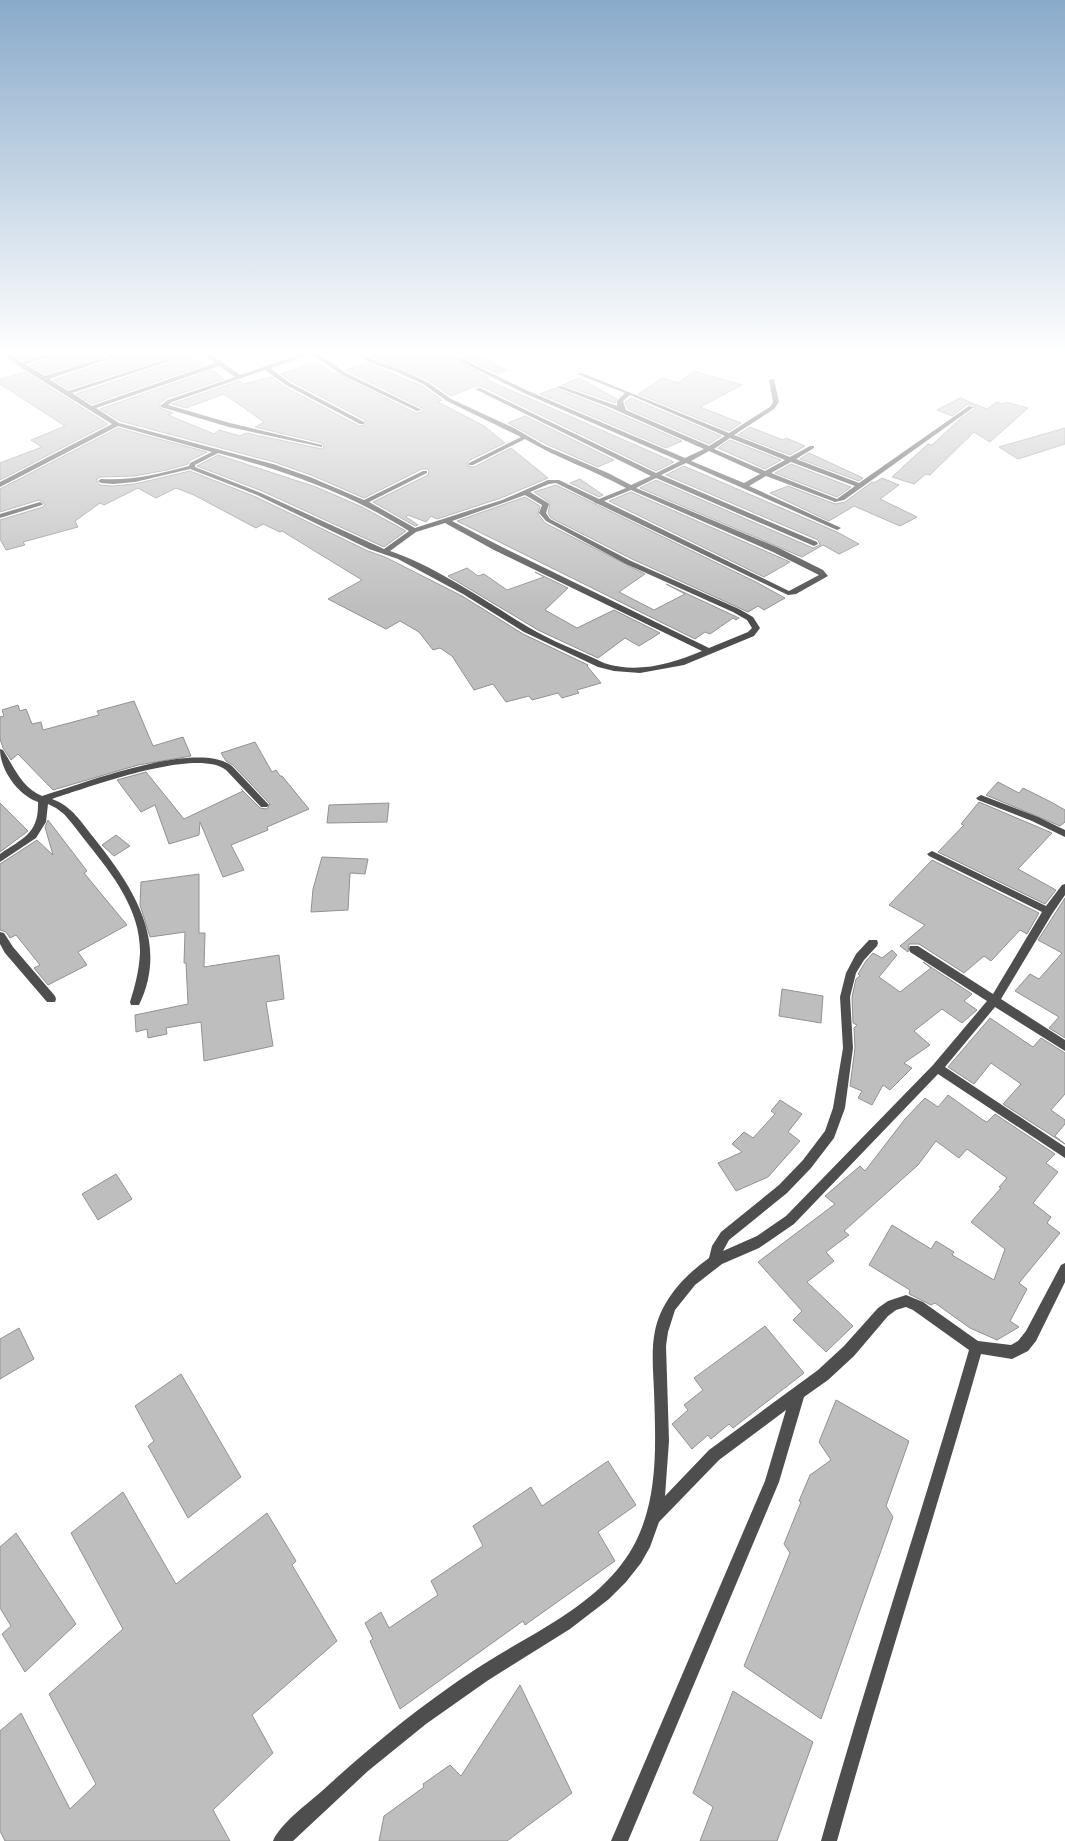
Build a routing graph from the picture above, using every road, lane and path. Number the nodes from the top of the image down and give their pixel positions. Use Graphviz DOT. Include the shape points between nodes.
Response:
graph roads {
  1 [pos="90,438"];
  2 [pos="169,438"];
  3 [pos="285,438"];
  4 [pos="523,438"];
  5 [pos="527,438"];
  6 [pos="578,438"];
  7 [pos="632,438"];
  8 [pos="683,438"];
  9 [pos="727,438"];
  10 [pos="735,438"];
  11 [pos="928,438"];
  12 [pos="320,446"];
  13 [pos="812,448"];
  14 [pos="710,450"];
  15 [pos="218,451"];
  16 [pos="790,459"];
  17 [pos="685,461"];
  18 [pos="471,464"];
  19 [pos="191,467"];
  20 [pos="425,472"];
  21 [pos="766,474"];
  22 [pos="657,476"];
  23 [pos="101,481"];
  24 [pos="0,485"];
  25 [pos="744,486"];
  26 [pos="860,486"];
  27 [pos="632,488"];
  28 [pos="525,492"];
  29 [pos="364,502"];
  30 [pos="597,502"];
  31 [pos="40,504"];
  32 [pos="0,516"];
  33 [pos="445,520"];
  34 [pos="837,528"];
  35 [pos="414,531"];
  36 [pos="814,544"];
  37 [pos="385,551"];
  38 [pos="708,651"];
  39 [pos="0,752"];
  40 [pos="981,798"];
  41 [pos="42,799"];
  42 [pos="264,805"];
  43 [pos="1065,834"];
  44 [pos="932,854"];
  45 [pos="0,859"];
  46 [pos="1065,888"];
  47 [pos="1048,911"];
  48 [pos="0,936"];
  49 [pos="873,943"];
  50 [pos="914,949"];
  51 [pos="51,999"];
  52 [pos="994,1001"];
  53 [pos="135,1002"];
  54 [pos="1065,1046"];
  55 [pos="937,1068"];
  56 [pos="1065,1153"];
  57 [pos="715,1261"];
  58 [pos="1065,1270"];
  59 [pos="976,1347"];
  60 [pos="798,1394"];
  61 [pos="655,1517"];
  62 [pos="281,1841"];
  63 [pos="619,1841"];
  64 [pos="829,1841"];
  1 -- 24 [label="street"];
  2 -- 15 [label="street"];
  3 -- 12 [label="street"];
  4 -- 18 [label="street"];
  5 -- 27 [label="street"];
  6 -- 22 [label="street"];
  7 -- 17 [label="street"];
  8 -- 14 [label="street"];
  9 -- 14 [label="street"];
  10 -- 16 [label="street"];
  11 -- 26 [label="street"];
  13 -- 16 [label="street"];
  14 -- 17 [label="street"];
  14 -- 21 [label="street"];
  15 -- 19 [label="street"];
  15 -- 29 [label="street" via="308,477"];
  16 -- 21 [label="street"];
  16 -- 26 [label="street"];
  17 -- 22 [label="street"];
  17 -- 25 [label="street"];
  19 -- 23 [label="street" via="134,482"];
  19 -- 37 [label="street"];
  20 -- 29 [label="street"];
  21 -- 25 [label="street"];
  21 -- 26 [label="street" via="837,501"];
  22 -- 27 [label="street"];
  22 -- 36 [label="street"];
  25 -- 34 [label="street"];
  27 -- 30 [label="street"];
  27 -- 30 [label="street" via="776,550 824,576 788,593"];
  28 -- 30 [label="street" via="557,481"];
  28 -- 33 [label="street"];
  28 -- 38 [label="street" via="546,504 542,513 548,520 753,622 754,632"];
  29 -- 35 [label="street"];
  31 -- 32 [label="street"];
  33 -- 35 [label="street"];
  33 -- 38 [label="street"];
  35 -- 37 [label="street"];
  37 -- 38 [label="street" via="466,592 527,630 614,669 640,671 662,667"];
  39 -- 41 [label="street" via="22,788"];
  40 -- 43 [label="street"];
  41 -- 42 [label="street" via="155,766 208,758 224,764"];
  41 -- 45 [label="street" via="42,825"];
  41 -- 53 [label="street" via="61,806 68,814 109,864 136,907 141,921 144,969"];
  44 -- 47 [label="street"];
  46 -- 47 [label="street"];
  47 -- 52 [label="street"];
  48 -- 51 [label="street"];
  49 -- 57 [label="street" via="851,973 845,997 848,1048 839,1108 830,1134 808,1164 783,1189 725,1236 718,1246"];
  50 -- 52 [label="street"];
  52 -- 54 [label="street"];
  52 -- 55 [label="street"];
  55 -- 56 [label="street"];
  55 -- 57 [label="street" via="790,1220 766,1238"];
  57 -- 61 [label="street" via="680,1294 668,1310 660,1332 661,1465"];
  58 -- 59 [label="street" via="1023,1346 1012,1352"];
  59 -- 60 [label="street" via="918,1306 906,1302 893,1305 824,1376"];
  59 -- 64 [label="street" via="854,1745"];
  60 -- 61 [label="street" via="714,1455"];
  60 -- 63 [label="street" via="772,1482"];
  61 -- 62 [label="street" via="636,1558 617,1582 567,1621 482,1674 409,1726"];
}
